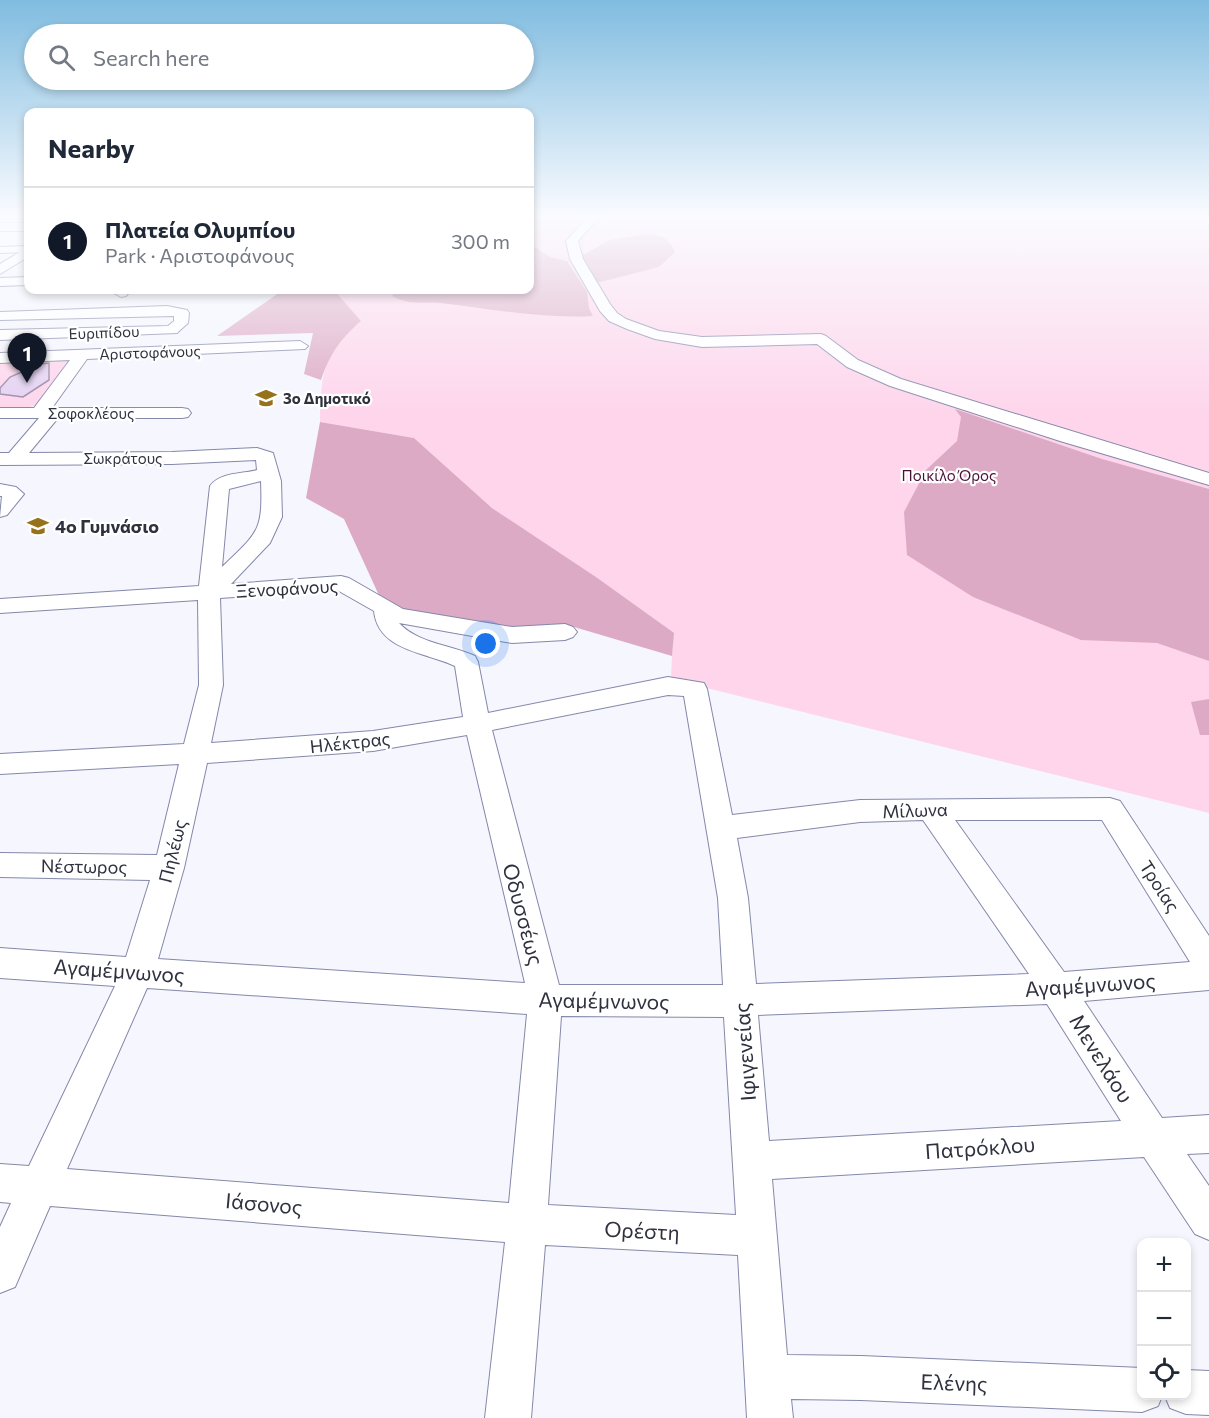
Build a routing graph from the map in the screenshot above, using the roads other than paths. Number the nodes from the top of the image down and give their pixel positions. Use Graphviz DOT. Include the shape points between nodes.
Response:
graph roads {
  1 [pos="592,283"];
  2 [pos="0,316"];
  3 [pos="0,335"];
  4 [pos="300,346"];
  5 [pos="82,355"];
  6 [pos="0,358"];
  7 [pos="0,413"];
  8 [pos="46,413"];
  9 [pos="182,413"];
  10 [pos="7,459"];
  11 [pos="267,473"];
  12 [pos="1209,479"];
  13 [pos="7,492"];
  14 [pos="0,511"];
  15 [pos="209,593"];
  16 [pos="0,606"];
  17 [pos="385,608"];
  18 [pos="565,632"];
  19 [pos="695,689"];
  20 [pos="477,724"];
  21 [pos="195,753"];
  22 [pos="0,764"];
  23 [pos="931,809"];
  24 [pos="1110,809"];
  25 [pos="721,828"];
  26 [pos="0,865"];
  27 [pos="169,868"];
  28 [pos="0,963"];
  29 [pos="1209,964"];
  30 [pos="138,972"];
  31 [pos="1209,975"];
  32 [pos="1058,987"];
  33 [pos="544,1000"];
  34 [pos="741,1000"];
  35 [pos="1209,1134"];
  36 [pos="1150,1136"];
  37 [pos="751,1161"];
  38 [pos="0,1183"];
  39 [pos="41,1186"];
  40 [pos="1209,1220"];
  41 [pos="527,1224"];
  42 [pos="757,1236"];
  43 [pos="0,1272"];
  44 [pos="1137,1390"];
  45 [pos="1191,1392"];
  46 [pos="1209,1393"];
  47 [pos="768,1397"];
  48 [pos="508,1418"];
  1 -- 12 [label="street" via="599,301 614,318 646,332 684,341 726,343 821,339 832,352 857,366 907,386 1094,447"];
  2 -- 3 [label="street, Ευριπίδου" via="167,310 182,313 181,323 172,330"];
  4 -- 5 [label="street, Αριστοφάνους"];
  5 -- 6 [label="street, Αριστοφάνους"];
  5 -- 8 [label="street"];
  7 -- 8 [label="street, Σοφοκλέους"];
  8 -- 9 [label="street, Σοφοκλέους"];
  8 -- 10 [label="street"];
  10 -- 11 [label="street, Σωκράτους" via="247,454 266,457"];
  11 -- 15 [label="street" via="271,481 272,517 263,539"];
  11 -- 15 [label="street, Πηλέως" via="220,486"];
  13 -- 14 [label="street"];
  15 -- 16 [label="street, Ξενοφάνους"];
  15 -- 17 [label="street, Ξενοφάνους" via="341,582"];
  15 -- 21 [label="street, Πηλέως" via="211,685"];
  17 -- 18 [label="street, Ξενοφάνους" via="397,615 512,635"];
  17 -- 20 [label="street, Οδυσσέως" via="389,627 403,639 466,662"];
  19 -- 20 [label="street, Ηλέκτρας" via="668,686"];
  19 -- 25 [label="street, Ιφιγενείας"];
  20 -- 21 [label="street, Ηλέκτρας" via="373,741"];
  20 -- 33 [label="street, Οδυσσέως"];
  21 -- 22 [label="street, Ηλέκτρας"];
  21 -- 27 [label="street, Πηλέως"];
  23 -- 24 [label="street, Μίλωνα"];
  23 -- 25 [label="street, Μίλωνα" via="860,812"];
  23 -- 32 [label="street, Μενελάου"];
  24 -- 29 [label="street, Τροίας"];
  25 -- 34 [label="street, Ιφιγενείας" via="733,898"];
  26 -- 27 [label="street, Νέστωρος"];
  27 -- 30 [label="street, Πηλέως"];
  28 -- 30 [label="street, Αγαμέμνωνος"];
  30 -- 33 [label="street, Αγαμέμνωνος"];
  30 -- 39 [label="street, Πηλέως"];
  31 -- 32 [label="street, Αγαμέμνωνος"];
  32 -- 34 [label="street, Αγαμέμνωνος"];
  32 -- 36 [label="street, Μενελάου"];
  33 -- 34 [label="street, Αγαμέμνωνος"];
  33 -- 41 [label="street, Οδυσσέως"];
  34 -- 37 [label="street, Ιφιγενείας"];
  35 -- 36 [label="street, Πατρόκλου"];
  36 -- 37 [label="street, Πατρόκλου"];
  36 -- 40 [label="street, Μενελάου"];
  37 -- 42 [label="street, Ιφιγενείας"];
  38 -- 39 [label="street, Ιάσονος"];
  39 -- 41 [label="street, Ιάσονος"];
  39 -- 43 [label="street, Πηλέως"];
  41 -- 42 [label="street, Ορέστη"];
  41 -- 48 [label="street, Οδυσσέως"];
  42 -- 47 [label="street, Ιφιγενείας"];
  44 -- 47 [label="street, Ελένης" via="861,1378"];
  45 -- 46 [label="street"];
}
